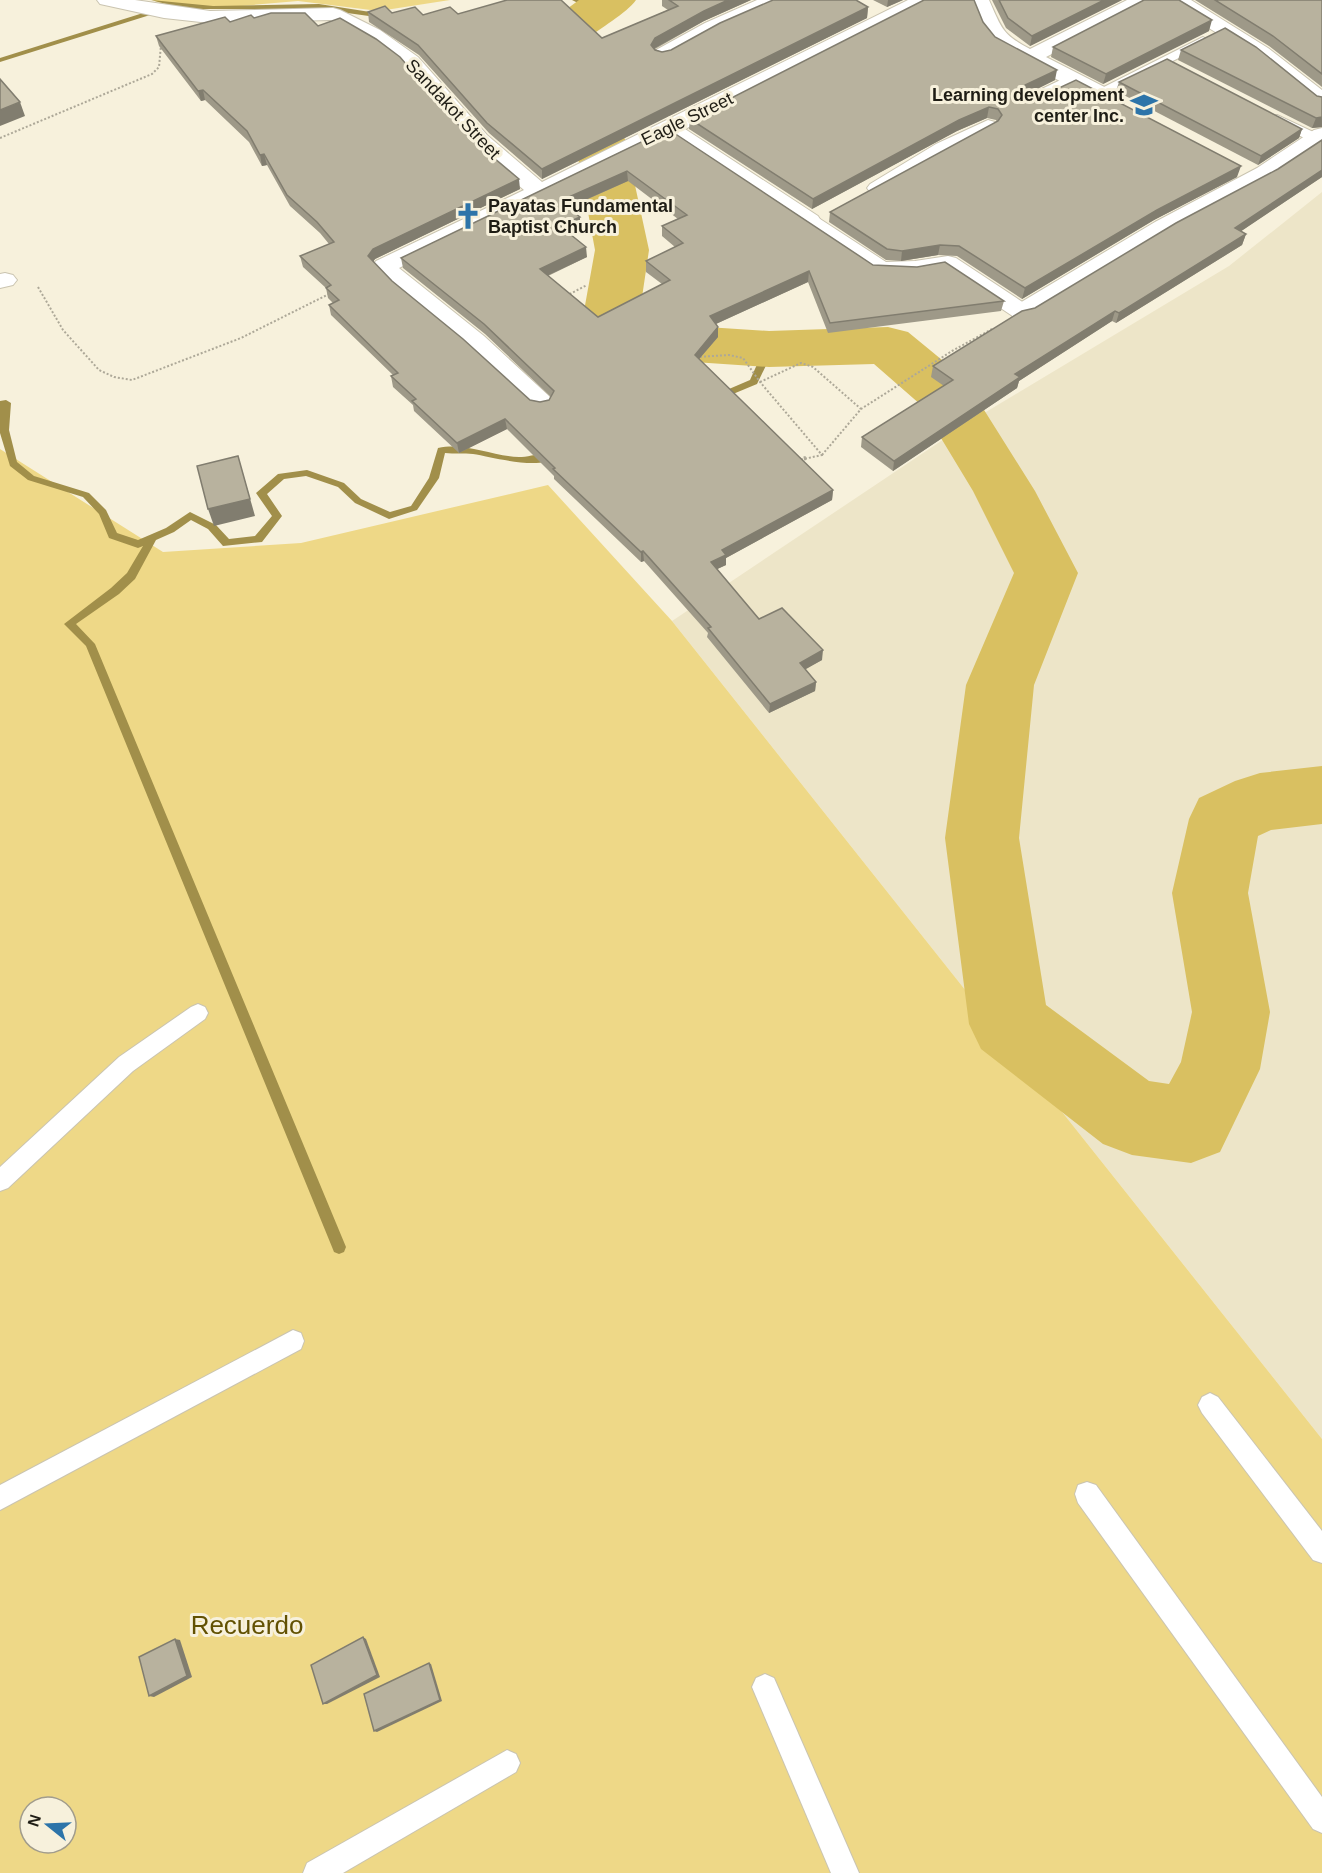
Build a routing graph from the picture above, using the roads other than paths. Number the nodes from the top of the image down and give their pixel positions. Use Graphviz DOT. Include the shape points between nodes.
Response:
graph roads {
  1 [pos="107,0"];
  2 [pos="774,0"];
  3 [pos="923,0"];
  4 [pos="979,0"];
  5 [pos="1142,0"];
  6 [pos="1177,0"];
  7 [pos="863,5"];
  8 [pos="886,18"];
  9 [pos="1225,30"];
  10 [pos="663,54"];
  11 [pos="1030,57"];
  12 [pos="1163,60"];
  13 [pos="1183,70"];
  14 [pos="1073,80"];
  15 [pos="1098,93"];
  16 [pos="1322,100"];
  17 [pos="1032,101"];
  18 [pos="1130,110"];
  19 [pos="1265,113"];
  20 [pos="988,126"];
  21 [pos="669,128"];
  22 [pos="1319,137"];
  23 [pos="1236,165"];
  24 [pos="1257,176"];
  25 [pos="540,191"];
  26 [pos="858,198"];
  27 [pos="820,217"];
  28 [pos="1022,312"];
  29 [pos="540,402"];
  30 [pos="198,1013"];
  31 [pos="0,1181"];
  32 [pos="294,1341"];
  33 [pos="1209,1405"];
  34 [pos="1087,1494"];
  35 [pos="0,1497"];
  36 [pos="1322,1551"];
  37 [pos="765,1687"];
  38 [pos="507,1763"];
  39 [pos="1322,1820"];
  40 [pos="317,1873"];
  41 [pos="845,1873"];
  1 -- 25 [label="street, Sandakot Street" via="210,17 333,14 349,20 401,55 431,82 478,139"];
  2 -- 10 [label="street"];
  3 -- 8 [label="street, Eagle Street"];
  4 -- 11 [label="street" via="993,32 1002,42"];
  5 -- 11 [label="street"];
  6 -- 9 [label="street"];
  7 -- 8 [label="street"];
  8 -- 21 [label="street, Eagle Street"];
  9 -- 12 [label="lane"];
  9 -- 16 [label="street" via="1261,52"];
  11 -- 14 [label="street"];
  12 -- 13 [label="lane"];
  12 -- 15 [label="lane"];
  14 -- 15 [label="street"];
  14 -- 17 [label="street"];
  15 -- 18 [label="street"];
  19 -- 22 [label="lane"];
  20 -- 26 [label="street"];
  21 -- 25 [label="street, Eagle Street"];
  21 -- 27 [label="street"];
  22 -- 24 [label="street"];
  23 -- 24 [label="street"];
  24 -- 28 [label="street" via="1115,254"];
  25 -- 29 [label="street, Eagle Street" via="384,266"];
  27 -- 28 [label="street" via="881,269 948,263"];
  30 -- 31 [label="lane" via="126,1064"];
  32 -- 35 [label="lane"];
  33 -- 36 [label="lane"];
  34 -- 39 [label="lane"];
  37 -- 41 [label="lane"];
  38 -- 40 [label="lane"];
}
